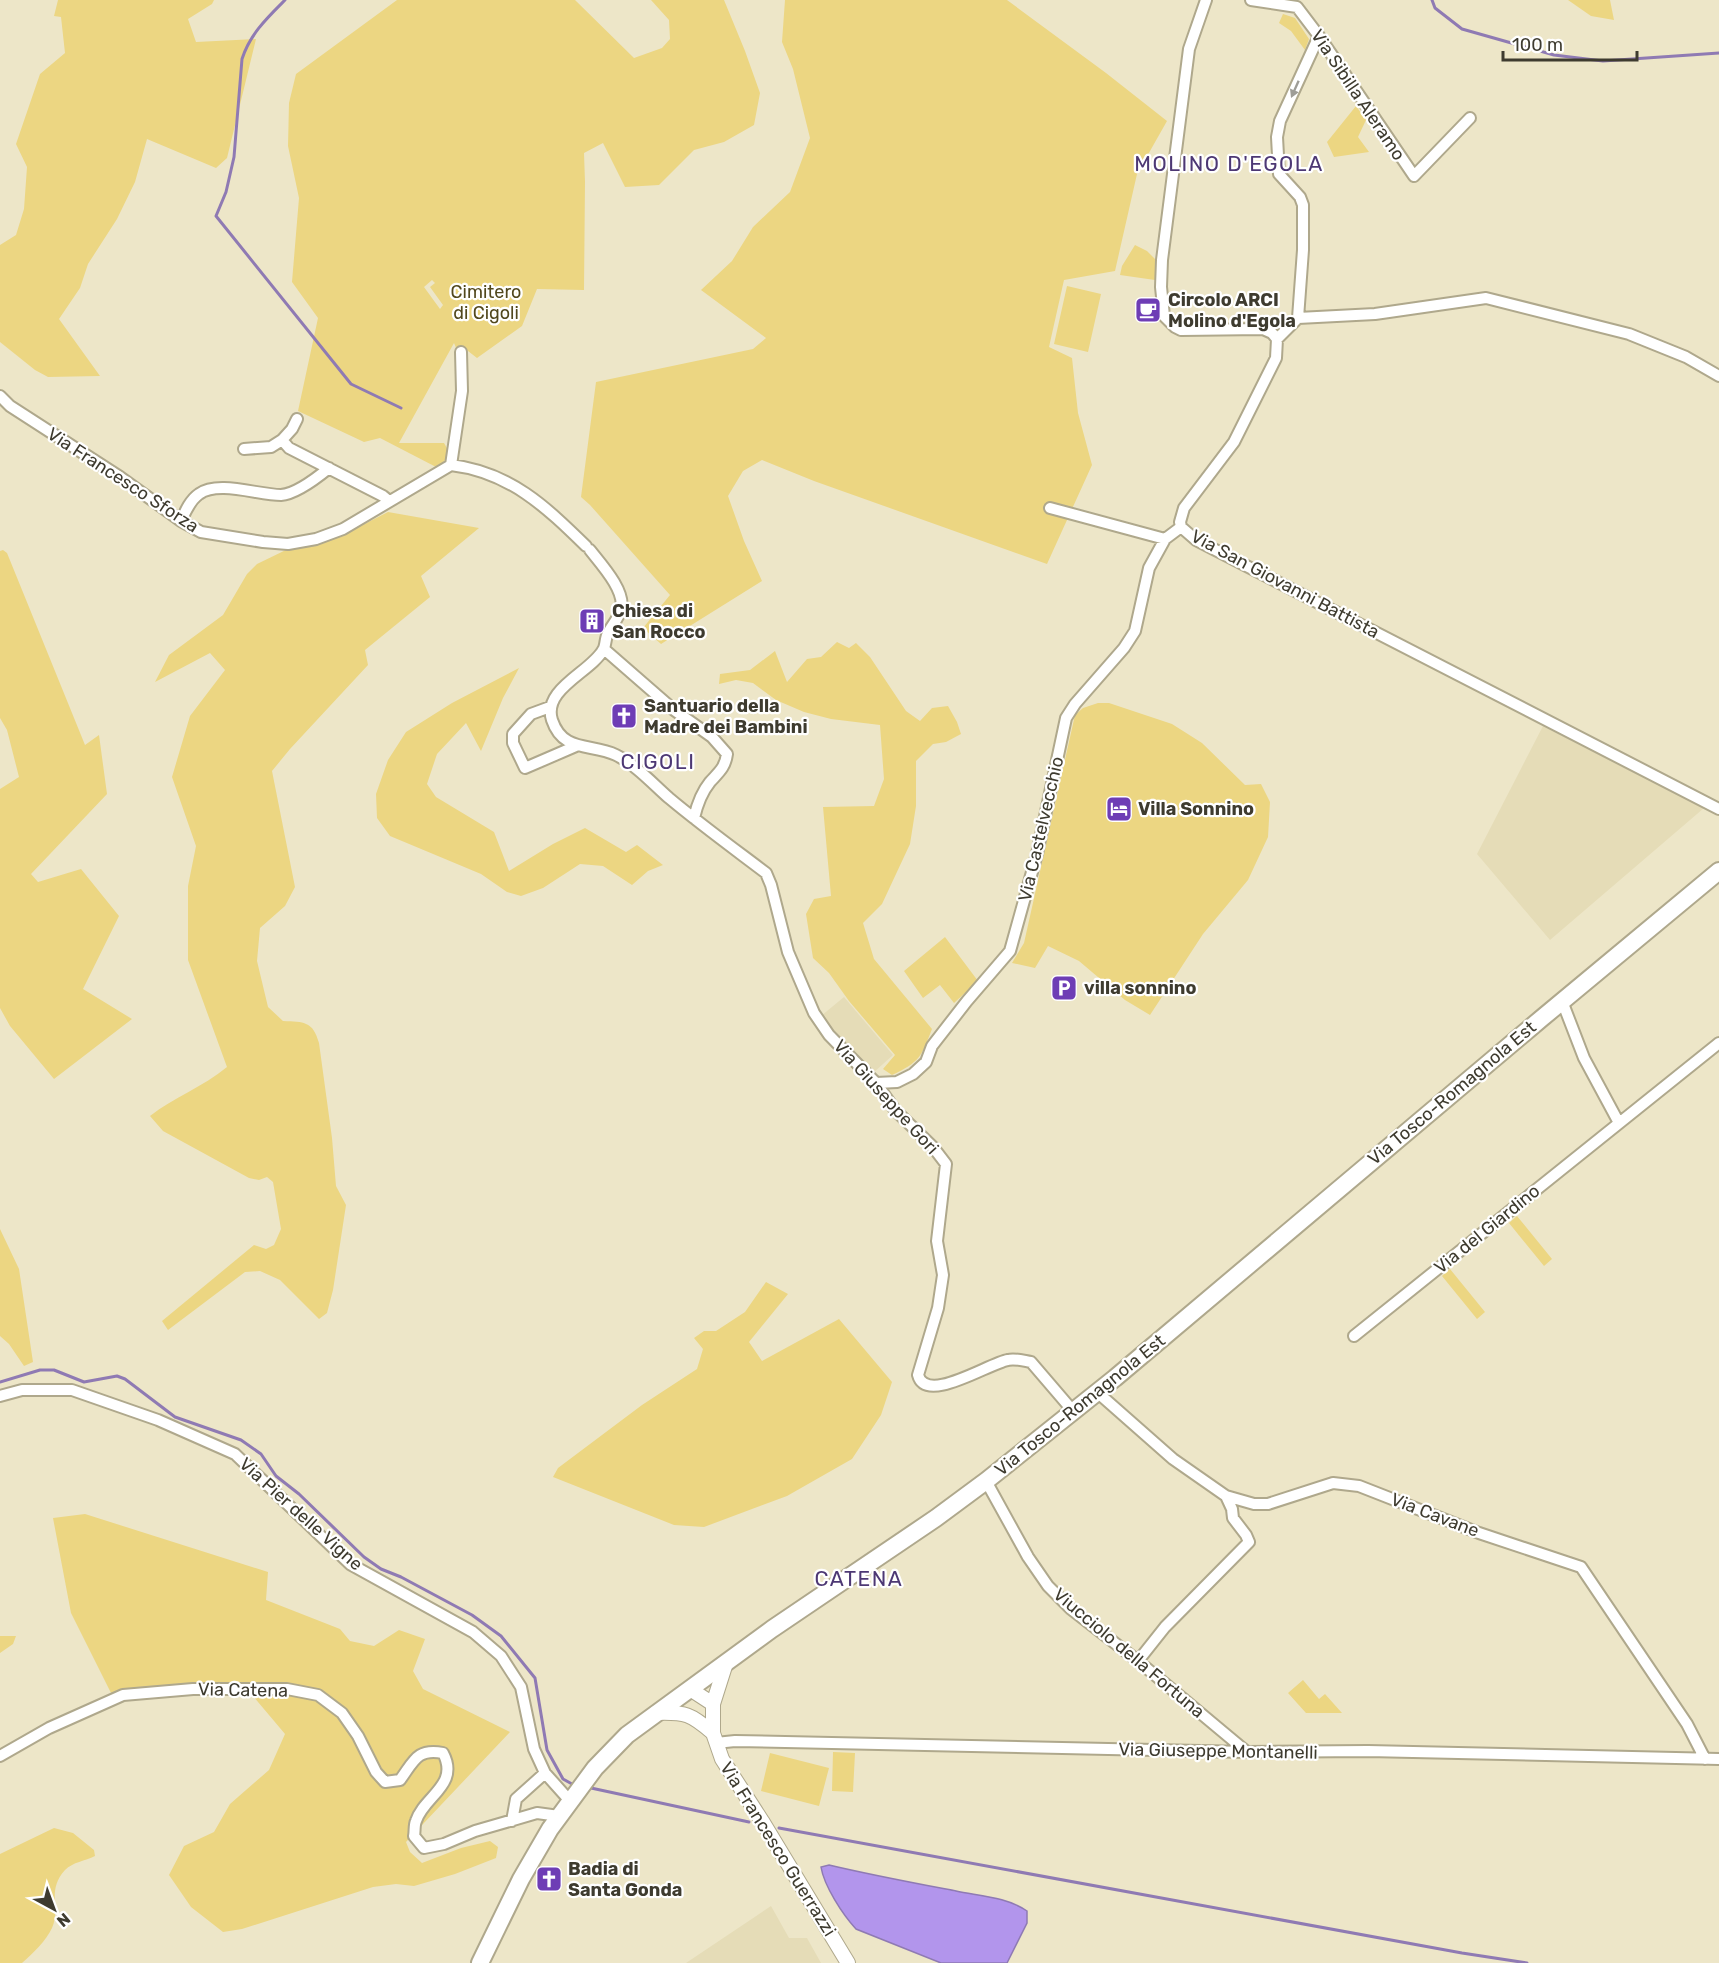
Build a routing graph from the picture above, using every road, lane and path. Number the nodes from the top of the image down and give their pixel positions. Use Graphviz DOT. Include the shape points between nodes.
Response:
graph roads {
  1 [pos="1206,0"];
  2 [pos="1251,0"];
  3 [pos="1299,3"];
  4 [pos="1319,36"];
  5 [pos="1470,118"];
  6 [pos="1298,318"];
  7 [pos="1277,339"];
  8 [pos="461,352"];
  9 [pos="1719,376"];
  10 [pos="0,396"];
  11 [pos="297,419"];
  12 [pos="282,440"];
  13 [pos="244,449"];
  14 [pos="451,465"];
  15 [pos="329,468"];
  16 [pos="389,501"];
  17 [pos="1050,508"];
  18 [pos="181,521"];
  19 [pos="1181,527"];
  20 [pos="1165,539"];
  21 [pos="604,649"];
  22 [pos="550,707"];
  23 [pos="576,746"];
  24 [pos="1719,809"];
  25 [pos="694,818"];
  26 [pos="1719,871"];
  27 [pos="1562,1001"];
  28 [pos="1719,1043"];
  29 [pos="876,1083"];
  30 [pos="1619,1123"];
  31 [pos="1354,1336"];
  32 [pos="1097,1392"];
  33 [pos="0,1396"];
  34 [pos="1073,1412"];
  35 [pos="986,1481"];
  36 [pos="1226,1496"];
  37 [pos="1138,1661"];
  38 [pos="726,1663"];
  39 [pos="689,1689"];
  40 [pos="713,1704"];
  41 [pos="656,1713"];
  42 [pos="696,1719"];
  43 [pos="715,1738"];
  44 [pos="1247,1752"];
  45 [pos="0,1756"];
  46 [pos="1705,1759"];
  47 [pos="1719,1759"];
  48 [pos="545,1773"];
  49 [pos="570,1801"];
  50 [pos="559,1816"];
  51 [pos="512,1821"];
  52 [pos="480,1963"];
  53 [pos="848,1963"];
  1 -- 7 [label="street" via="1189,50 1167,214 1161,287 1164,316 1181,330 1263,329"];
  2 -- 3 [label="street, Via Sibilla Aleramo"];
  3 -- 4 [label="street, Via Sibilla Aleramo"];
  4 -- 5 [label="street, Via Sibilla Aleramo" via="1414,176"];
  4 -- 6 [label="street, one-way" via="1280,121 1277,137 1279,174 1303,205"];
  6 -- 7 [label="street"];
  6 -- 9 [label="street" via="1375,314 1486,298 1629,334 1686,357"];
  7 -- 19 [label="street, Via San Giovanni Battista" via="1276,358 1259,394 1234,442 1184,508"];
  8 -- 14 [label="street" via="462,391"];
  10 -- 18 [label="street, Via Francesco Sforza"];
  11 -- 12 [label="street"];
  12 -- 13 [label="street" via="271,447"];
  12 -- 15 [label="street" via="289,448"];
  14 -- 16 [label="street, Via Francesco Sforza"];
  14 -- 21 [label="street" via="472,467 515,485 588,548 612,578 622,600"];
  15 -- 16 [label="street"];
  15 -- 18 [label="street" via="313,481 283,495 213,488 190,503"];
  16 -- 18 [label="street, Via Francesco Sforza" via="343,529 288,544 201,532"];
  17 -- 20 [label="street"];
  19 -- 20 [label="street, Via Castelvecchio"];
  19 -- 24 [label="street, Via San Giovanni Battista" via="1196,540"];
  20 -- 29 [label="street, Via Castelvecchio" via="1149,568 1135,631 1066,717 1037,854 1010,951 932,1046 926,1062 897,1082"];
  21 -- 22 [label="street" via="556,695"];
  21 -- 25 [label="street" via="727,754 726,766 709,783 698,801"];
  22 -- 23 [label="street" via="559,733"];
  22 -- 23 [label="street" via="531,714 513,734 525,768"];
  23 -- 25 [label="street, Via Giuseppe Gori" via="615,754"];
  25 -- 29 [label="street, Via Giuseppe Gori" via="766,873 788,952 814,1013 829,1035"];
  26 -- 27 [label="main road, Via Tosco-Romagnola Est"];
  27 -- 30 [label="street" via="1584,1058"];
  27 -- 32 [label="main road, Via Tosco-Romagnola Est"];
  28 -- 30 [label="street, Via del Giardino"];
  29 -- 34 [label="street, Via Giuseppe Gori" via="895,1110 946,1164 937,1240 943,1275 919,1381 935,1387 1009,1359 1031,1362"];
  30 -- 31 [label="street, Via del Giardino"];
  32 -- 34 [label="main road, Via Tosco-Romagnola Est"];
  32 -- 36 [label="street, Via Cavane" via="1173,1460"];
  33 -- 48 [label="street, Via Pier delle Vigne" via="22,1390 72,1390 158,1420 235,1454 350,1564 473,1632 501,1656 521,1686 534,1749"];
  34 -- 35 [label="main road, Via Tosco-Romagnola Est"];
  35 -- 37 [label="street, Viucciolo della Fortuna" via="1048,1586 1071,1610"];
  35 -- 38 [label="main road, Via Tosco-Romagnola Est"];
  36 -- 37 [label="street" via="1233,1518 1249,1542 1165,1627"];
  36 -- 46 [label="street, Via Cavane" via="1268,1504 1333,1484 1359,1486 1479,1533 1581,1567 1687,1724"];
  37 -- 44 [label="street, Viucciolo della Fortuna"];
  38 -- 39 [label="main road, Via Tosco-Romagnola Est"];
  38 -- 40 [label="main road, Via Francesco Guerrazzi"];
  39 -- 40 [label="main road"];
  39 -- 41 [label="main road, Via Tosco-Romagnola Est"];
  39 -- 42 [label="main road"];
  40 -- 43 [label="main road, Via Francesco Guerrazzi"];
  41 -- 42 [label="main road, Via Francesco Guerrazzi" via="681,1712"];
  41 -- 49 [label="main road, Via Tosco-Romagnola Est" via="615,1748"];
  42 -- 43 [label="main road, Via Francesco Guerrazzi"];
  43 -- 44 [label="street, Via Giuseppe Montanelli"];
  43 -- 53 [label="main road, Via Francesco Guerrazzi" via="722,1759"];
  44 -- 46 [label="street, Via Giuseppe Montanelli"];
  45 -- 51 [label="street, Via Catena" via="49,1728 123,1695 193,1689 287,1689 318,1695 342,1713 385,1782 400,1780 417,1757 429,1750 443,1753 448,1763 447,1779 416,1820 414,1836 424,1848"];
  46 -- 47 [label="street, Via Giuseppe Montanelli"];
  48 -- 49 [label="street, Via Pier delle Vigne"];
  48 -- 51 [label="street" via="516,1799"];
  49 -- 50 [label="main road, Via Tosco-Romagnola Est"];
  50 -- 51 [label="street, Via Catena" via="537,1813"];
  50 -- 52 [label="main road, Via Tosco-Romagnola Est" via="521,1879"];
}
